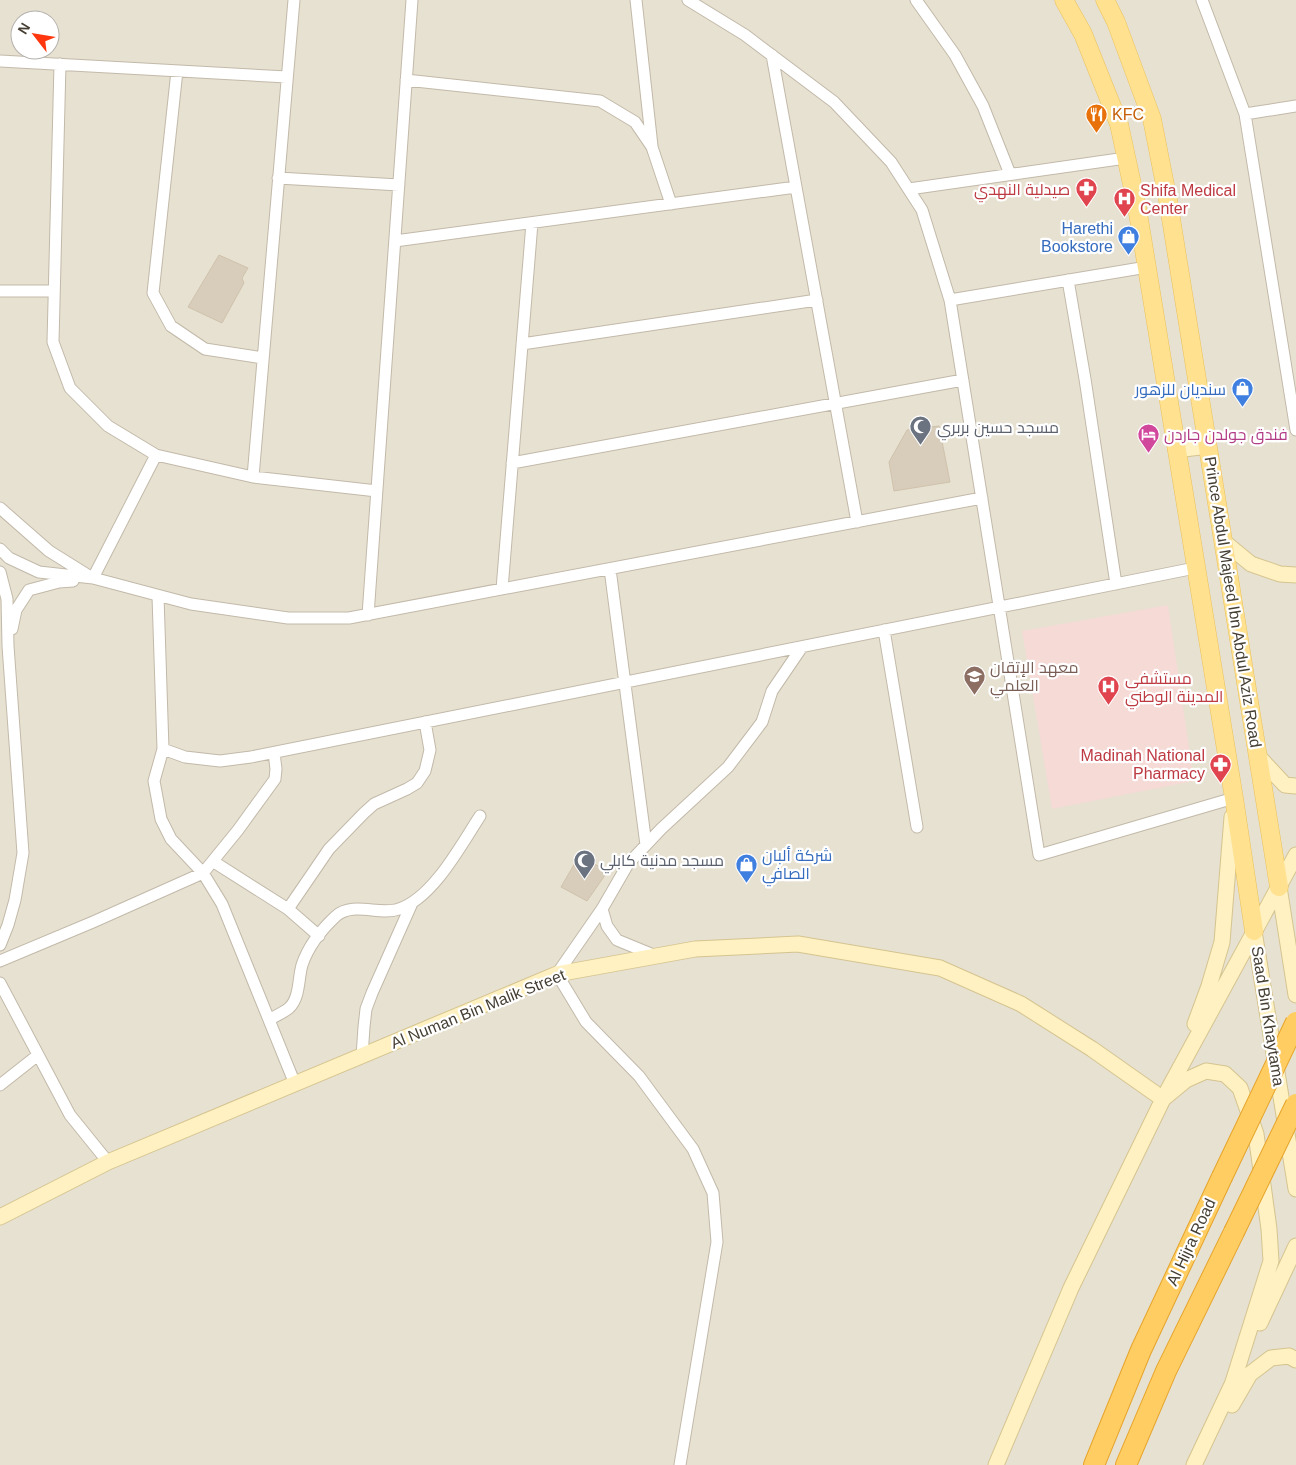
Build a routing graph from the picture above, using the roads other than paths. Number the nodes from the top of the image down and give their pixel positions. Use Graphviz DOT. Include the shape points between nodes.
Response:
graph roads {
  1 [pos="294,0"];
  2 [pos="412,0"];
  3 [pos="636,0"];
  4 [pos="688,0"];
  5 [pos="916,0"];
  6 [pos="1064,0"];
  7 [pos="1104,0"];
  8 [pos="1202,0"];
  9 [pos="772,56"];
  10 [pos="0,61"];
  11 [pos="60,64"];
  12 [pos="177,71"];
  13 [pos="287,77"];
  14 [pos="406,80"];
  15 [pos="1296,106"];
  16 [pos="1245,114"];
  17 [pos="652,147"];
  18 [pos="1126,158"];
  19 [pos="1010,174"];
  20 [pos="278,178"];
  21 [pos="399,185"];
  22 [pos="796,187"];
  23 [pos="909,189"];
  24 [pos="671,204"];
  25 [pos="532,223"];
  26 [pos="395,241"];
  27 [pos="1147,267"];
  28 [pos="1068,280"];
  29 [pos="0,291"];
  30 [pos="54,291"];
  31 [pos="817,300"];
  32 [pos="950,300"];
  33 [pos="522,344"];
  34 [pos="263,358"];
  35 [pos="963,380"];
  36 [pos="836,404"];
  37 [pos="1296,430"];
  38 [pos="1208,446"];
  39 [pos="1176,450"];
  40 [pos="156,456"];
  41 [pos="512,463"];
  42 [pos="253,477"];
  43 [pos="376,490"];
  44 [pos="982,498"];
  45 [pos="0,508"];
  46 [pos="857,522"];
  47 [pos="1223,541"];
  48 [pos="0,549"];
  49 [pos="1195,568"];
  50 [pos="610,569"];
  51 [pos="0,572"];
  52 [pos="1296,575"];
  53 [pos="92,578"];
  54 [pos="1116,584"];
  55 [pos="502,589"];
  56 [pos="158,596"];
  57 [pos="999,607"];
  58 [pos="368,614"];
  59 [pos="884,630"];
  60 [pos="8,646"];
  61 [pos="802,647"];
  62 [pos="625,682"];
  63 [pos="425,722"];
  64 [pos="163,750"];
  65 [pos="274,753"];
  66 [pos="1258,756"];
  67 [pos="1296,786"];
  68 [pos="1234,798"];
  69 [pos="480,816"];
  70 [pos="917,827"];
  71 [pos="646,845"];
  72 [pos="1296,855"];
  73 [pos="214,862"];
  74 [pos="203,873"];
  75 [pos="1279,886"];
  76 [pos="412,903"];
  77 [pos="288,909"];
  78 [pos="602,909"];
  79 [pos="1254,931"];
  80 [pos="319,936"];
  81 [pos="0,944"];
  82 [pos="656,956"];
  83 [pos="0,961"];
  84 [pos="557,974"];
  85 [pos="0,983"];
  86 [pos="1296,995"];
  87 [pos="269,1020"];
  88 [pos="1296,1022"];
  89 [pos="38,1055"];
  90 [pos="362,1056"];
  91 [pos="295,1084"];
  92 [pos="1170,1085"];
  93 [pos="0,1086"];
  94 [pos="1162,1099"];
  95 [pos="1296,1104"];
  96 [pos="108,1162"];
  97 [pos="1296,1190"];
  98 [pos="0,1217"];
  99 [pos="1296,1246"];
  100 [pos="1296,1360"];
  101 [pos="1233,1382"];
  102 [pos="680,1465"];
  103 [pos="996,1465"];
  104 [pos="1094,1465"];
  105 [pos="1126,1465"];
  106 [pos="1194,1465"];
  107 [pos="1198,1465"];
  1 -- 13 [label="street"];
  2 -- 14 [label="street"];
  3 -- 17 [label="street"];
  4 -- 9 [label="street"];
  5 -- 19 [label="street" via="954,55 983,106"];
  6 -- 18 [label="main road, Prince Abdul Majeed Ibn Abdul Aziz Road" via="1083,34 1119,124"];
  7 -- 38 [label="main road, Prince Abdul Majeed Ibn Abdul Aziz Road" via="1116,22 1152,119"];
  8 -- 16 [label="street"];
  9 -- 22 [label="street"];
  9 -- 23 [label="street" via="834,102 891,162"];
  10 -- 11 [label="street"];
  11 -- 12 [label="street"];
  11 -- 30 [label="street"];
  12 -- 13 [label="street"];
  12 -- 34 [label="street" via="154,293 171,326 205,349"];
  13 -- 20 [label="street"];
  14 -- 17 [label="street" via="600,101 635,122"];
  14 -- 21 [label="street"];
  15 -- 16 [label="street"];
  16 -- 37 [label="street"];
  17 -- 24 [label="street"];
  18 -- 19 [label="street"];
  18 -- 27 [label="main road, Prince Abdul Majeed Ibn Abdul Aziz Road"];
  19 -- 23 [label="street"];
  20 -- 21 [label="street"];
  20 -- 34 [label="street"];
  21 -- 26 [label="street"];
  22 -- 24 [label="street"];
  22 -- 31 [label="street"];
  23 -- 32 [label="street" via="922,210"];
  24 -- 25 [label="street"];
  25 -- 26 [label="street"];
  25 -- 33 [label="street"];
  26 -- 43 [label="street"];
  27 -- 28 [label="street"];
  27 -- 39 [label="main road, Prince Abdul Majeed Ibn Abdul Aziz Road"];
  28 -- 32 [label="street"];
  28 -- 54 [label="street"];
  29 -- 30 [label="street"];
  30 -- 40 [label="street" via="53,342 70,388 108,426"];
  31 -- 33 [label="street"];
  31 -- 36 [label="street"];
  32 -- 35 [label="street"];
  33 -- 41 [label="street"];
  34 -- 42 [label="street"];
  35 -- 36 [label="street"];
  35 -- 44 [label="street"];
  36 -- 41 [label="street"];
  36 -- 46 [label="street"];
  38 -- 39 [label="main road"];
  38 -- 47 [label="main road, Prince Abdul Majeed Ibn Abdul Aziz Road"];
  39 -- 49 [label="main road, Prince Abdul Majeed Ibn Abdul Aziz Road"];
  40 -- 42 [label="street"];
  40 -- 53 [label="street"];
  41 -- 55 [label="street"];
  42 -- 43 [label="street"];
  43 -- 58 [label="street"];
  44 -- 46 [label="street"];
  44 -- 57 [label="street"];
  45 -- 53 [label="street" via="49,551"];
  46 -- 50 [label="street"];
  47 -- 52 [label="main road" via="1251,564 1280,574"];
  47 -- 66 [label="main road, Prince Abdul Majeed Ibn Abdul Aziz Road"];
  48 -- 53 [label="street" via="9,558 39,572"];
  49 -- 54 [label="street"];
  49 -- 68 [label="main road, Prince Abdul Majeed Ibn Abdul Aziz Road"];
  50 -- 55 [label="street"];
  50 -- 62 [label="street"];
  51 -- 60 [label="street" via="7,599"];
  53 -- 56 [label="street"];
  53 -- 60 [label="street" via="29,590 16,610"];
  54 -- 57 [label="street"];
  55 -- 58 [label="street"];
  56 -- 58 [label="street" via="288,618 349,618"];
  56 -- 64 [label="street"];
  57 -- 59 [label="street"];
  57 -- 68 [label="street" via="1039,855"];
  59 -- 61 [label="street"];
  59 -- 70 [label="street"];
  60 -- 81 [label="street" via="23,853 15,900"];
  61 -- 62 [label="street"];
  61 -- 71 [label="street" via="772,691 762,722 728,767"];
  62 -- 63 [label="street"];
  62 -- 71 [label="street"];
  63 -- 65 [label="street"];
  63 -- 77 [label="street" via="430,750 425,771 417,783 374,804 364,813 329,848"];
  64 -- 65 [label="street" via="185,757 220,761"];
  64 -- 74 [label="street" via="154,781 161,819 171,839"];
  65 -- 73 [label="street" via="274,779"];
  66 -- 67 [label="main road" via="1285,785"];
  66 -- 75 [label="main road, Prince Abdul Majeed Ibn Abdul Aziz Road"];
  68 -- 79 [label="main road, Prince Abdul Majeed Ibn Abdul Aziz Road"];
  68 -- 92 [label="main road" via="1222,942 1210,986"];
  69 -- 76 [label="street" via="438,879"];
  71 -- 78 [label="street" via="628,864"];
  72 -- 75 [label="main road"];
  73 -- 74 [label="street"];
  73 -- 77 [label="street"];
  74 -- 83 [label="street"];
  74 -- 87 [label="street" via="222,904"];
  75 -- 79 [label="main road"];
  75 -- 86 [label="main road, Saad Bin Khaytama"];
  76 -- 80 [label="street" via="398,910 349,910 338,914"];
  76 -- 90 [label="street" via="366,1009"];
  77 -- 80 [label="street"];
  78 -- 82 [label="street" via="607,926 617,940"];
  78 -- 84 [label="street"];
  79 -- 92 [label="main road"];
  79 -- 97 [label="main road, Saad Bin Khaytama"];
  80 -- 87 [label="street" via="302,965 295,1000 288,1009"];
  82 -- 84 [label="main road, Al Numan Bin Malik Street"];
  82 -- 94 [label="main road, Al Numan Bin Malik Street" via="695,949 798,944 940,968 1021,1004"];
  84 -- 90 [label="main road, Al Numan Bin Malik Street"];
  84 -- 102 [label="street" via="586,1022 640,1076 688,1142 713,1193 717,1242"];
  85 -- 89 [label="street"];
  87 -- 91 [label="street"];
  88 -- 104 [label="highway, Al Hijra Road, bridge" via="1141,1350"];
  89 -- 93 [label="street"];
  89 -- 96 [label="street" via="70,1115"];
  90 -- 91 [label="main road, Al Numan Bin Malik Street"];
  91 -- 96 [label="main road, Al Numan Bin Malik Street"];
  92 -- 94 [label="main road"];
  94 -- 101 [label="main road" via="1186,1080 1206,1071 1225,1074 1240,1088 1256,1134 1271,1261"];
  94 -- 103 [label="main road" via="1071,1288"];
  95 -- 105 [label="highway, Al Hijra Road, bridge" via="1166,1371"];
  96 -- 98 [label="main road, Al Numan Bin Malik Street"];
  99 -- 101 [label="main road"];
  100 -- 107 [label="main road" via="1289,1356 1271,1358 1250,1374"];
  101 -- 106 [label="main road"];
}
